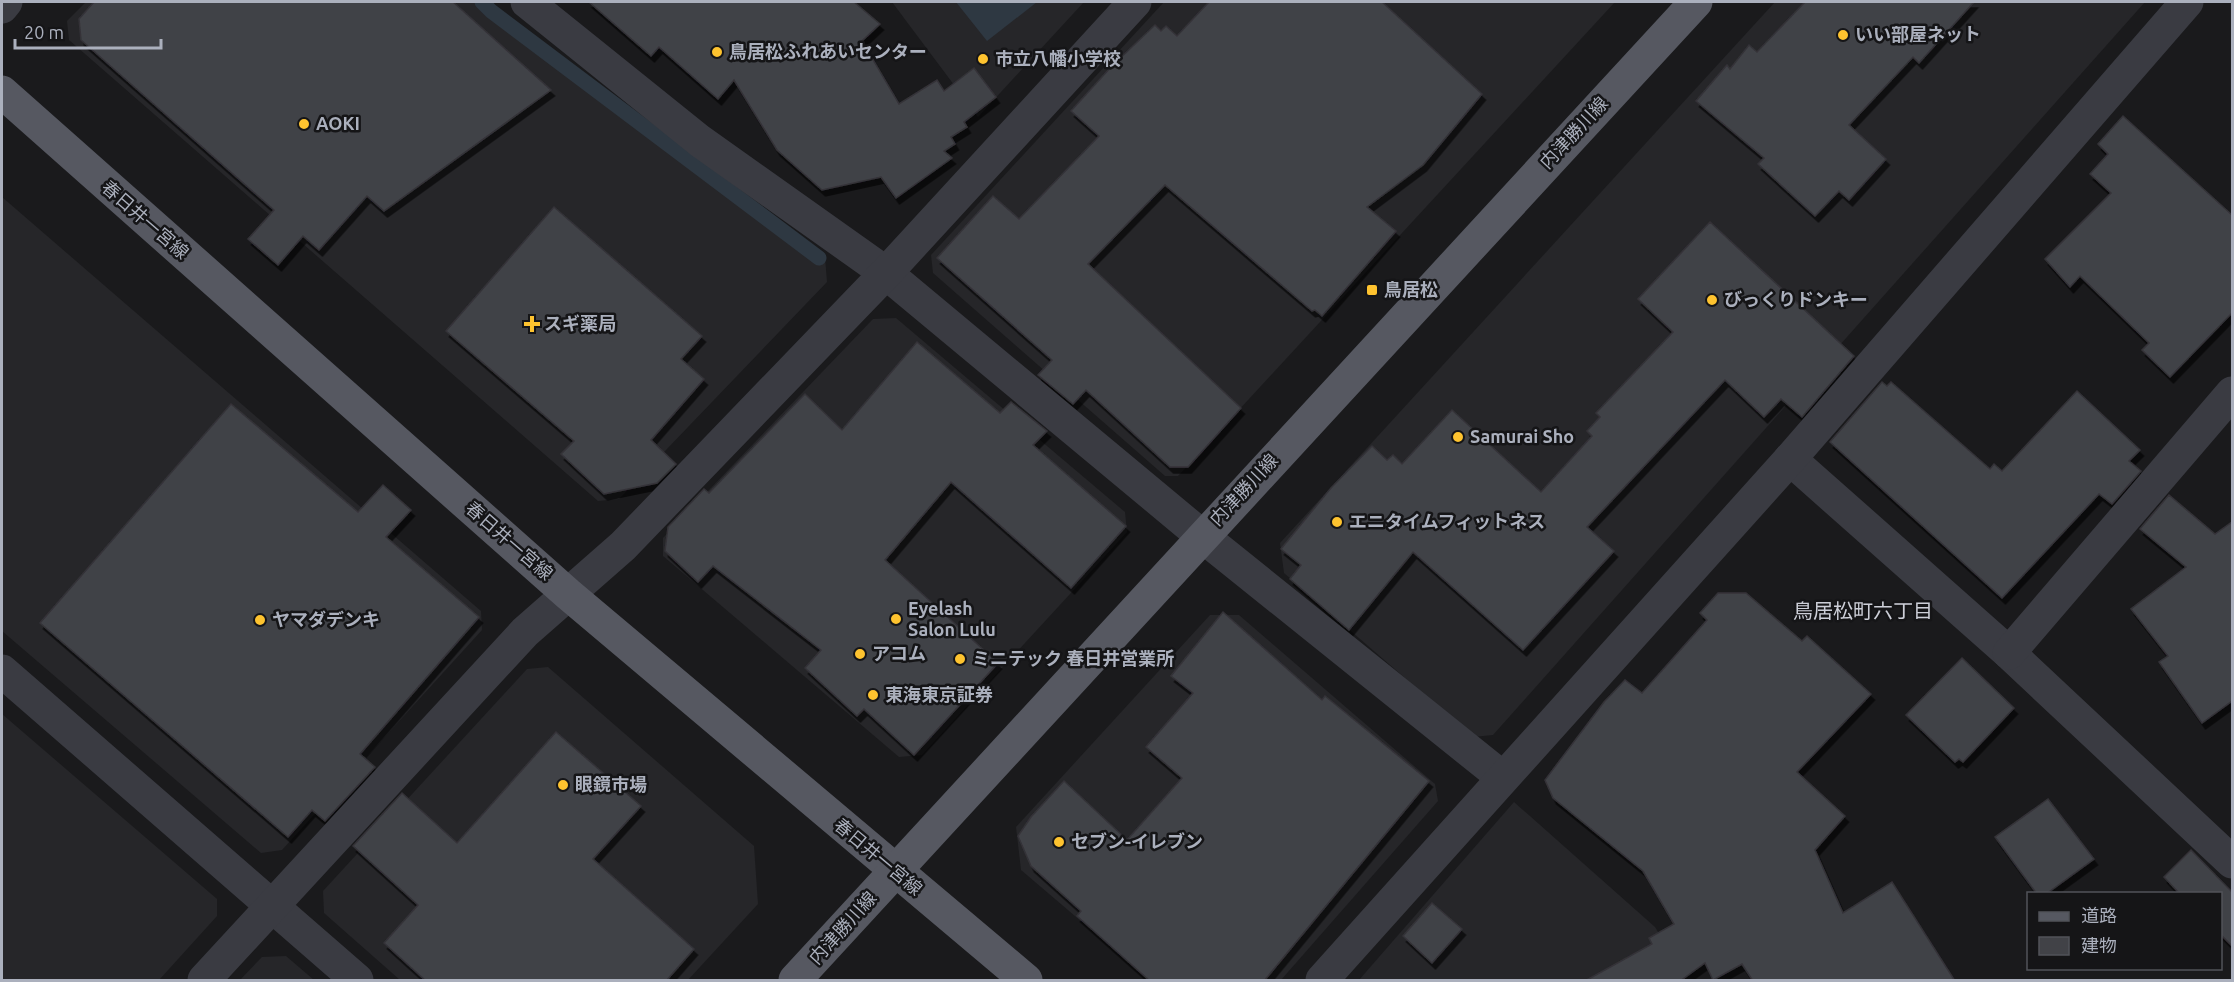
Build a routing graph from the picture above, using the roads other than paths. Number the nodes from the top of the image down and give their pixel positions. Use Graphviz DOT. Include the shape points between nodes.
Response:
graph roads {
  1 [pos="6,2"];
  2 [pos="527,2"];
  3 [pos="1136,2"];
  4 [pos="1696,2"];
  5 [pos="2187,2"];
  6 [pos="2,7"];
  7 [pos="2,92"];
  8 [pos="886,273"];
  9 [pos="2232,393"];
  10 [pos="1790,459"];
  11 [pos="1202,536"];
  12 [pos="568,594"];
  13 [pos="2009,653"];
  14 [pos="2,671"];
  15 [pos="1502,777"];
  16 [pos="2232,862"];
  17 [pos="894,871"];
  18 [pos="272,905"];
  19 [pos="204,981"];
  20 [pos="357,981"];
  21 [pos="795,981"];
  22 [pos="1026,981"];
  23 [pos="1322,981"];
  1 -- 6 [label="street"];
  2 -- 8 [label="street" via="700,141"];
  3 -- 8 [label="street"];
  4 -- 11 [label="main road, 内津勝川線"];
  5 -- 10 [label="street"];
  7 -- 12 [label="main road, 春日井一宮線"];
  8 -- 11 [label="street"];
  8 -- 12 [label="street" via="623,546"];
  9 -- 13 [label="street"];
  10 -- 13 [label="street"];
  10 -- 15 [label="street"];
  11 -- 15 [label="street"];
  11 -- 17 [label="main road, 内津勝川線"];
  12 -- 17 [label="main road, 春日井一宮線"];
  12 -- 18 [label="street" via="525,632"];
  13 -- 16 [label="street"];
  14 -- 18 [label="street"];
  15 -- 23 [label="street"];
  17 -- 21 [label="main road, 内津勝川線"];
  17 -- 22 [label="main road, 春日井一宮線"];
  18 -- 19 [label="street"];
  18 -- 20 [label="street"];
}
